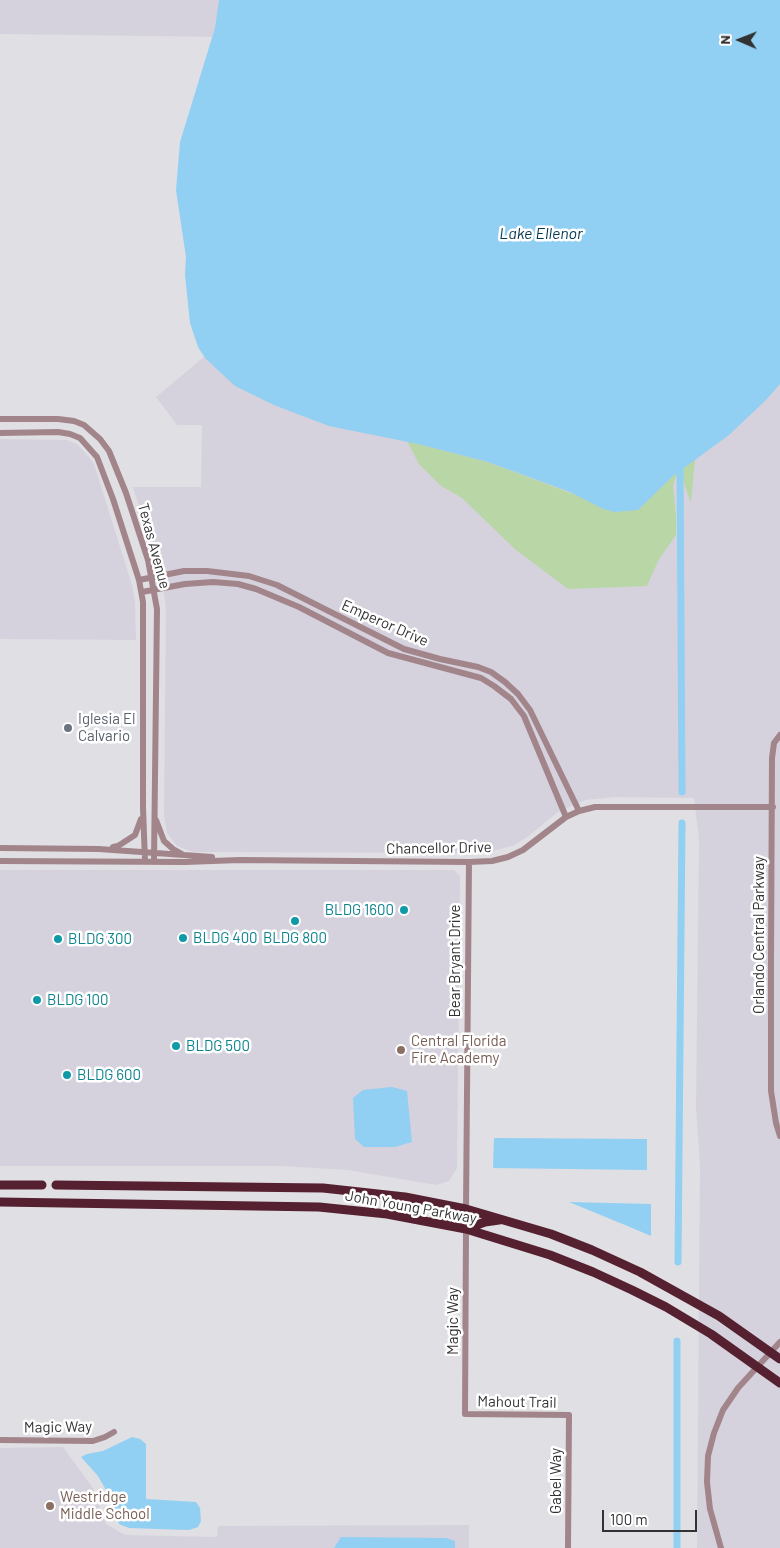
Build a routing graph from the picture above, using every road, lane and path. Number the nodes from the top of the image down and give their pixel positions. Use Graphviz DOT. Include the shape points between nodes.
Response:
graph roads {
  1 [pos="1,419"];
  2 [pos="58,420"];
  3 [pos="58,432"];
  4 [pos="0,433"];
  5 [pos="109,451"];
  6 [pos="97,457"];
  7 [pos="126,493"];
  8 [pos="113,498"];
  9 [pos="151,576"];
  10 [pos="139,580"];
  11 [pos="154,589"];
  12 [pos="142,592"];
  13 [pos="144,626"];
  14 [pos="157,626"];
  15 [pos="780,735"];
  16 [pos="773,807"];
  17 [pos="143,808"];
  18 [pos="579,811"];
  19 [pos="154,814"];
  20 [pos="566,817"];
  21 [pos="0,848"];
  22 [pos="99,849"];
  23 [pos="145,852"];
  24 [pos="154,853"];
  25 [pos="186,856"];
  26 [pos="0,860"];
  27 [pos="240,860"];
  28 [pos="145,861"];
  29 [pos="154,862"];
  30 [pos="469,862"];
  31 [pos="780,1136"];
  32 [pos="0,1184"];
  33 [pos="42,1185"];
  34 [pos="56,1185"];
  35 [pos="0,1202"];
  36 [pos="466,1209"];
  37 [pos="506,1220"];
  38 [pos="428,1221"];
  39 [pos="466,1229"];
  40 [pos="780,1342"];
  41 [pos="771,1352"];
  42 [pos="780,1359"];
  43 [pos="757,1366"];
  44 [pos="780,1383"];
  45 [pos="465,1414"];
  46 [pos="569,1415"];
  47 [pos="114,1432"];
  48 [pos="0,1440"];
  49 [pos="568,1548"];
  50 [pos="721,1548"];
  1 -- 2 [label="street, Texas Avenue"];
  1 -- 4 [label="street"];
  2 -- 3 [label="street"];
  2 -- 5 [label="street, Texas Avenue" via="84,425"];
  3 -- 4 [label="street, Texas Avenue"];
  3 -- 6 [label="street, Texas Avenue" via="80,438"];
  5 -- 6 [label="street"];
  5 -- 7 [label="street, Texas Avenue"];
  6 -- 8 [label="street, Texas Avenue"];
  7 -- 8 [label="street"];
  7 -- 9 [label="street, Texas Avenue"];
  8 -- 10 [label="street, Texas Avenue"];
  9 -- 10 [label="street, Emperor Drive"];
  9 -- 11 [label="street, Texas Avenue"];
  9 -- 18 [label="street, Emperor Drive" via="207,571 249,576 277,585 404,649 491,672 518,694 530,710"];
  10 -- 12 [label="street, Texas Avenue"];
  11 -- 12 [label="street, Emperor Drive"];
  11 -- 14 [label="street, Texas Avenue"];
  11 -- 20 [label="street, Emperor Drive" via="213,582 238,584 299,607 388,654 481,678 511,699 524,716"];
  12 -- 13 [label="street, Texas Avenue"];
  13 -- 14 [label="street"];
  13 -- 17 [label="street, Texas Avenue"];
  14 -- 19 [label="street, Texas Avenue"];
  15 -- 16 [label="street, Orlando Central Parkway" via="774,743 772,758"];
  16 -- 18 [label="street, Chancellor Drive" via="615,806"];
  16 -- 31 [label="street, Orlando Central Parkway" via="772,1091"];
  17 -- 22 [label="street" via="135,835 118,846"];
  17 -- 23 [label="street, Texas Avenue"];
  18 -- 20 [label="street, Chancellor Drive"];
  19 -- 24 [label="street, Texas Avenue"];
  19 -- 25 [label="street" via="164,841"];
  20 -- 30 [label="street, Chancellor Drive" via="523,850 508,857"];
  21 -- 22 [label="street, Chancellor Drive"];
  22 -- 23 [label="street, Chancellor Drive"];
  23 -- 24 [label="street, Chancellor Drive"];
  23 -- 28 [label="street, Texas Avenue"];
  24 -- 25 [label="street, Chancellor Drive"];
  24 -- 29 [label="street, Texas Avenue"];
  25 -- 27 [label="street, Chancellor Drive"];
  26 -- 28 [label="street, Chancellor Drive"];
  27 -- 29 [label="street, Chancellor Drive"];
  27 -- 30 [label="street, Chancellor Drive"];
  28 -- 29 [label="street, Chancellor Drive"];
  30 -- 36 [label="street, Bear Bryant Drive"];
  32 -- 33 [label="highway"];
  34 -- 36 [label="highway, John Young Parkway" via="323,1188 405,1197"];
  35 -- 38 [label="highway, John Young Parkway" via="319,1207"];
  36 -- 37 [label="highway, John Young Parkway"];
  36 -- 38 [label="highway" via="449,1218"];
  37 -- 39 [label="highway" via="485,1222"];
  37 -- 41 [label="highway, John Young Parkway" via="568,1240 640,1272 720,1316"];
  38 -- 39 [label="highway, John Young Parkway"];
  39 -- 43 [label="highway, John Young Parkway" via="542,1252 612,1280 681,1316"];
  39 -- 45 [label="street, Magic Way"];
  40 -- 41 [label="street"];
  41 -- 42 [label="highway, John Young Parkway"];
  41 -- 43 [label="street"];
  43 -- 44 [label="highway, John Young Parkway"];
  43 -- 50 [label="street" via="724,1410 708,1456 710,1510"];
  45 -- 46 [label="street, Mahout Trail"];
  46 -- 49 [label="street, Gabel Way"];
  47 -- 48 [label="street, Magic Way" via="93,1441"];
}
